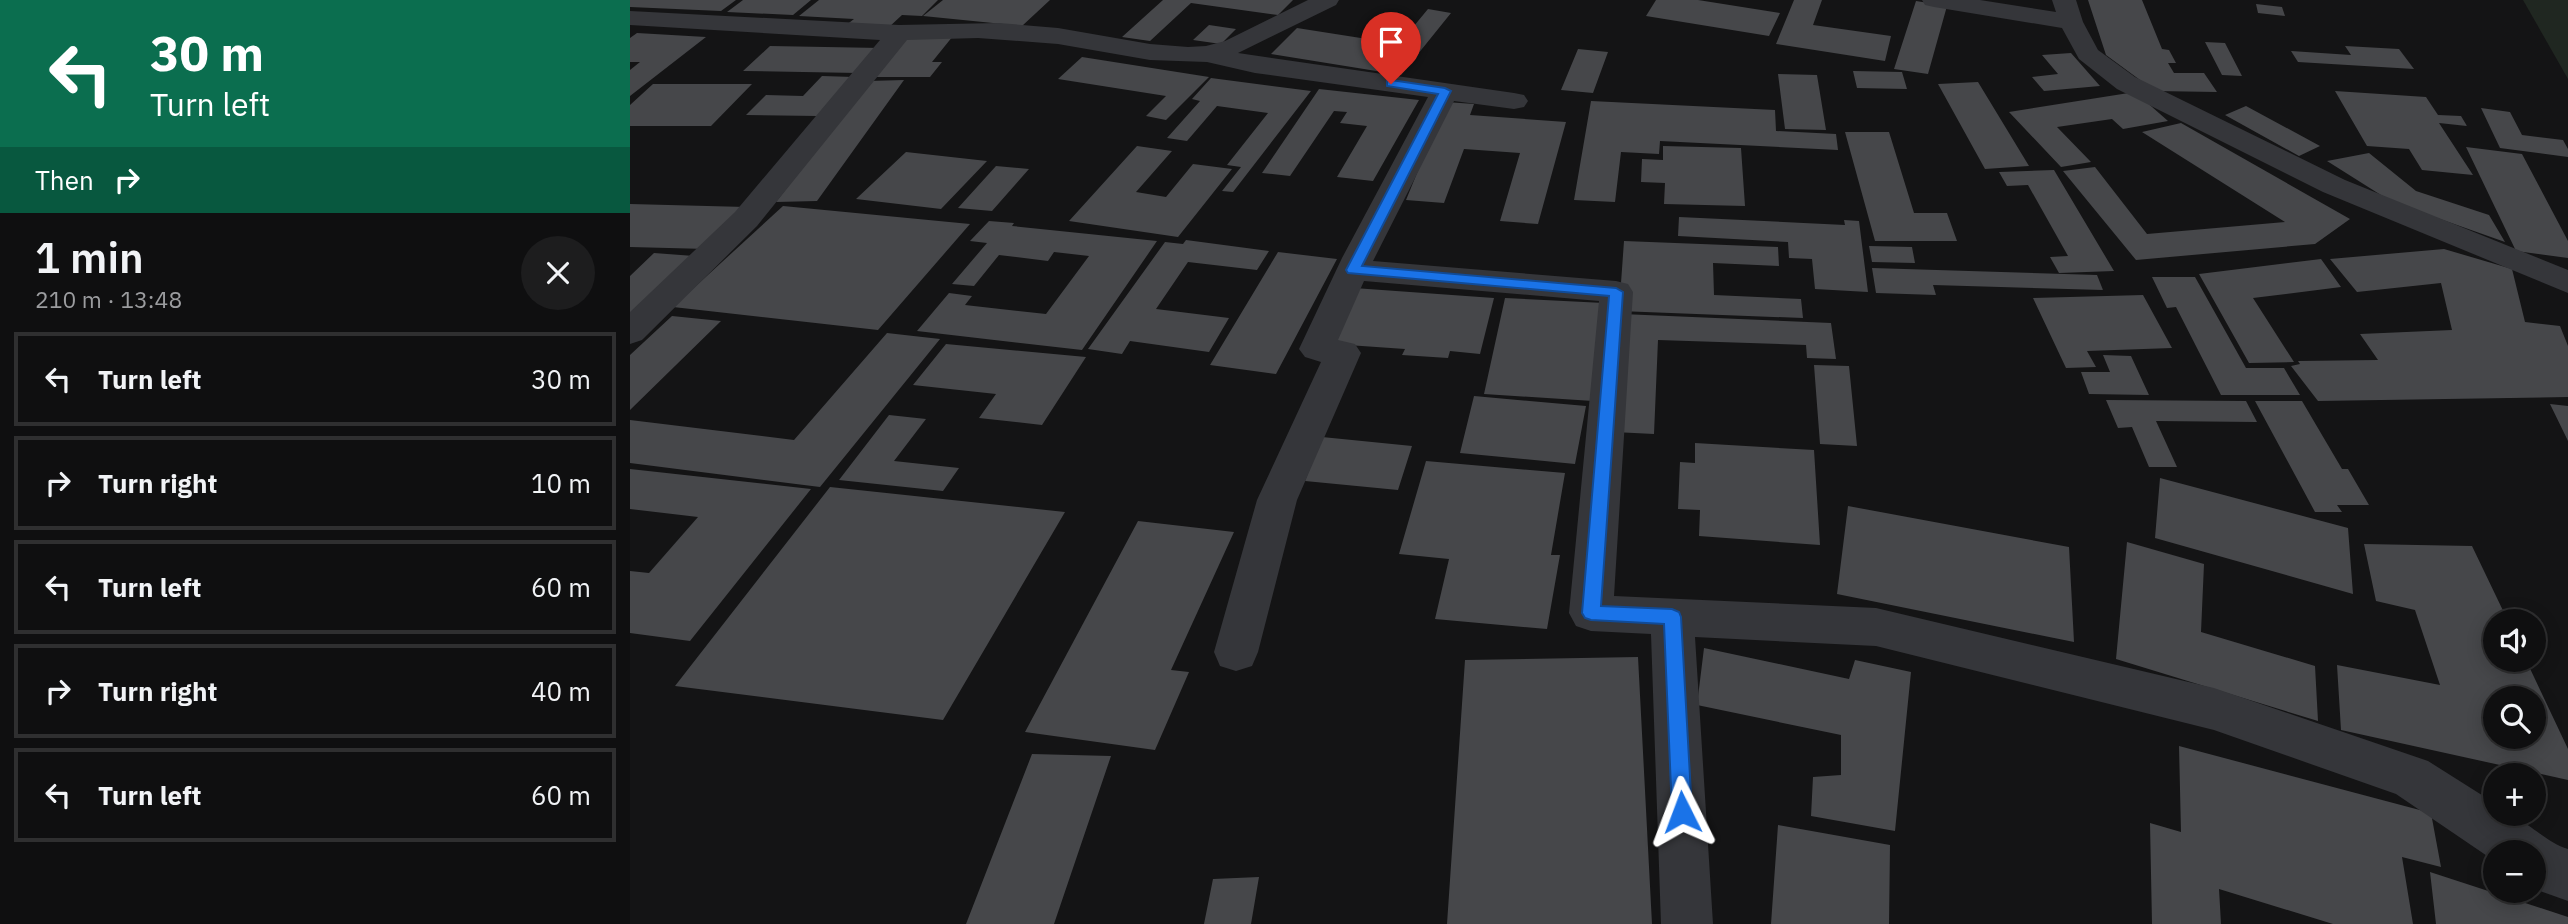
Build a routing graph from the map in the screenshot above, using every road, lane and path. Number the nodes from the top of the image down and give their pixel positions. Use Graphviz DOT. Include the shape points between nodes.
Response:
graph roads {
  1 [pos="1327,0"];
  2 [pos="1934,0"];
  3 [pos="2067,11"];
  4 [pos="630,18"];
  5 [pos="899,33"];
  6 [pos="1207,54"];
  7 [pos="1445,91"];
  8 [pos="1514,101"];
  9 [pos="1353,270"];
  10 [pos="2568,282"];
  11 [pos="630,332"];
  12 [pos="1672,617"];
  13 [pos="1236,652"];
  14 [pos="2506,840"];
  15 [pos="2546,867"];
  16 [pos="2568,875"];
  17 [pos="1687,924"];
  1 -- 6 [label="street"];
  2 -- 3 [label="street"];
  3 -- 10 [label="street" via="2088,54 2126,83 2334,186"];
  4 -- 5 [label="street"];
  5 -- 6 [label="street" via="933,29 1057,36 1165,53"];
  5 -- 11 [label="street" via="746,219"];
  6 -- 7 [label="street"];
  7 -- 8 [label="street"];
  7 -- 9 [label="street"];
  9 -- 12 [label="street" via="1616,292 1591,613"];
  9 -- 13 [label="street" via="1317,349 1343,353 1277,500"];
  12 -- 14 [label="street" via="1876,627 2214,709 2411,777"];
  12 -- 17 [label="street"];
  15 -- 16 [label="street"];
}
